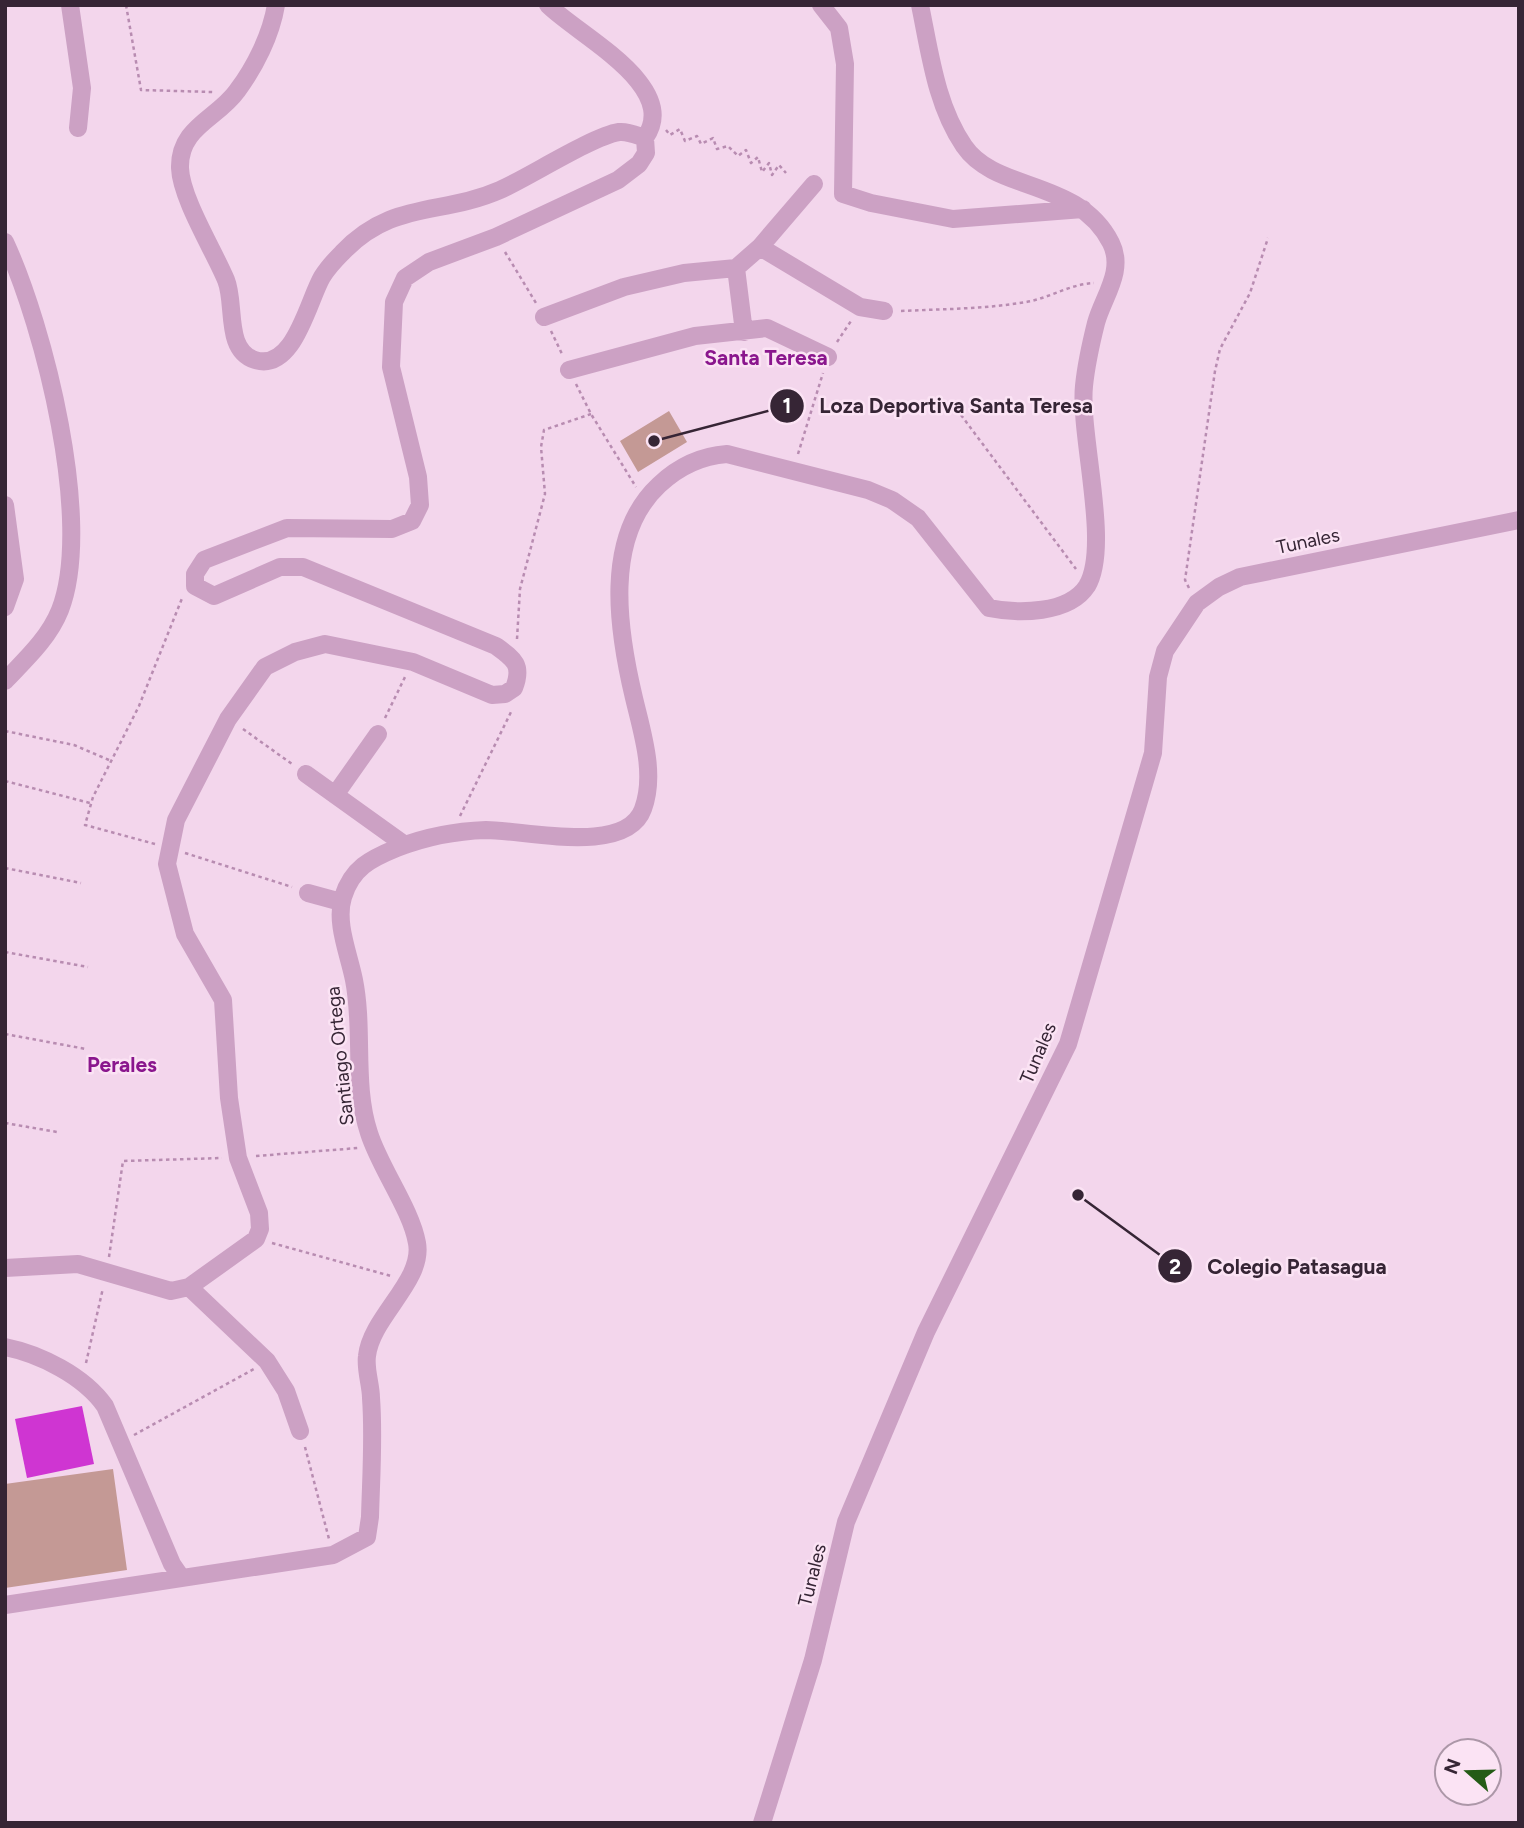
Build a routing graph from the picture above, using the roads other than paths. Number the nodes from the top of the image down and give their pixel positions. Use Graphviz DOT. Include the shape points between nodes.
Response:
graph roads {
  1 [pos="70,5"];
  2 [pos="276,5"];
  3 [pos="548,5"];
  4 [pos="821,5"];
  5 [pos="920,5"];
  6 [pos="78,128"];
  7 [pos="645,138"];
  8 [pos="814,184"];
  9 [pos="1083,209"];
  10 [pos="5,242"];
  11 [pos="761,247"];
  12 [pos="736,268"];
  13 [pos="884,311"];
  14 [pos="544,317"];
  15 [pos="744,332"];
  16 [pos="828,357"];
  17 [pos="569,370"];
  18 [pos="5,505"];
  19 [pos="1519,520"];
  20 [pos="5,607"];
  21 [pos="5,681"];
  22 [pos="378,734"];
  23 [pos="306,774"];
  24 [pos="335,795"];
  25 [pos="405,845"];
  26 [pos="308,893"];
  27 [pos="341,902"];
  28 [pos="5,1268"];
  29 [pos="189,1287"];
  30 [pos="5,1347"];
  31 [pos="300,1431"];
  32 [pos="181,1577"];
  33 [pos="5,1605"];
  34 [pos="761,1823"];
  1 -- 6 [label="street" via="82,88"];
  2 -- 7 [label="street" via="264,46 236,93 196,126 184,144 180,168 228,284 237,342 242,353 263,361 279,357 294,340 322,277 359,236 396,215 498,191 618,132"];
  3 -- 7 [label="street" via="632,73 649,94 654,118"];
  4 -- 9 [label="street" via="839,28 845,64 843,194 953,219"];
  5 -- 9 [label="street" via="941,102 965,148 992,169"];
  7 -- 29 [label="street" via="646,153 639,164 618,180 496,237 429,262 405,278 394,302 391,368 418,477 420,505 412,522 392,529 287,528 204,560 195,574 195,586 214,596 280,566 303,567 496,646 515,660 519,677 514,688 492,695 412,662 325,644 265,667 228,719 176,820 167,864 185,934 223,1000 238,1158 259,1213 260,1229 256,1238"];
  8 -- 11 [label="street"];
  9 -- 25 [label="street" via="1097,220 1113,246 1114,281 1097,321 1084,387 1096,548 1088,584 1073,601 1014,613 989,608 918,518 868,490 735,456 712,456 677,467 644,499 620,575 620,625 648,760 643,810 628,829 596,838 488,830 453,832"];
  10 -- 21 [label="street" via="31,310 54,392 72,556 53,625"];
  11 -- 12 [label="street"];
  11 -- 13 [label="street" via="860,307"];
  12 -- 14 [label="street" via="684,273 624,287"];
  12 -- 15 [label="street"];
  15 -- 16 [label="street" via="767,328"];
  15 -- 17 [label="street" via="695,336"];
  18 -- 20 [label="street" via="15,579"];
  19 -- 34 [label="street, Tunales" via="1240,577 1197,603 1165,651 1158,677 1153,753 1068,1044 926,1332 846,1522 813,1660"];
  22 -- 24 [label="street"];
  23 -- 24 [label="street"];
  24 -- 25 [label="street"];
  25 -- 27 [label="street" via="366,861 349,881"];
  26 -- 27 [label="street"];
  27 -- 32 [label="street, Santiago Ortega" via="341,925 356,996 362,1104 369,1134 417,1240 418,1261 375,1333 367,1356 372,1398 367,1537 333,1555"];
  28 -- 29 [label="street" via="78,1264 171,1291"];
  29 -- 31 [label="street" via="267,1361 286,1391"];
  30 -- 32 [label="street" via="82,1380 105,1406"];
  32 -- 33 [label="street, Santiago Ortega"];
}
